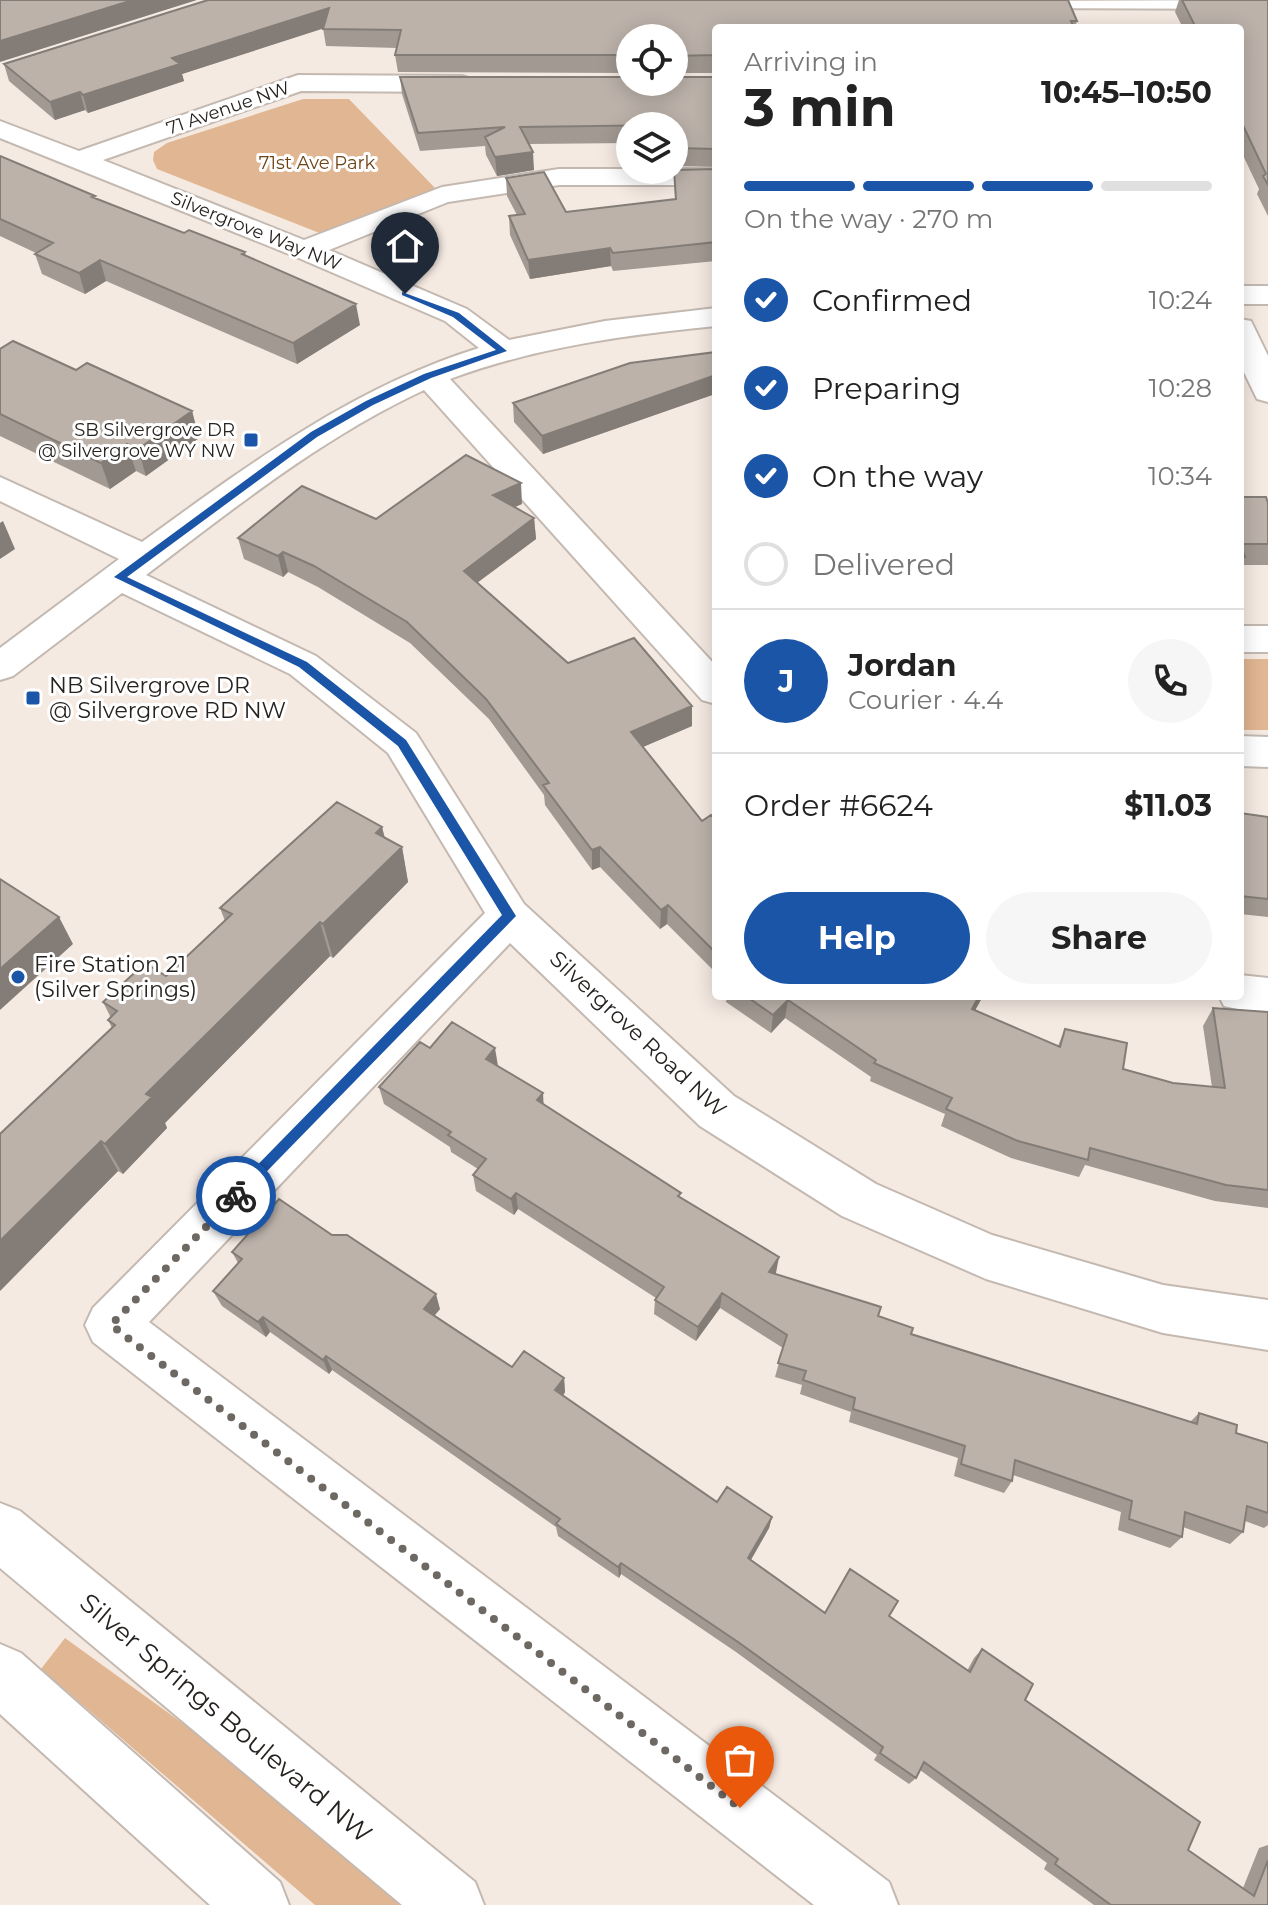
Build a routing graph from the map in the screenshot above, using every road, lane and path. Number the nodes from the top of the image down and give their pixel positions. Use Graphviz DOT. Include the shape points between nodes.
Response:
graph roads {
  1 [pos="980,1"];
  2 [pos="1108,1"];
  3 [pos="1268,2"];
  4 [pos="1117,24"];
  5 [pos="484,84"];
  6 [pos="0,129"];
  7 [pos="81,159"];
  8 [pos="712,177"];
  9 [pos="304,250"];
  10 [pos="1244,295"];
  11 [pos="1268,295"];
  12 [pos="712,317"];
  13 [pos="1244,337"];
  14 [pos="503,351"];
  15 [pos="428,376"];
  16 [pos="1268,392"];
  17 [pos="0,488"];
  18 [pos="132,567"];
  19 [pos="1244,639"];
  20 [pos="1268,639"];
  21 [pos="0,667"];
  22 [pos="712,686"];
  23 [pos="1244,751"];
  24 [pos="1268,752"];
  25 [pos="509,916"];
  26 [pos="1244,994"];
  27 [pos="1268,997"];
  28 [pos="1268,1325"];
  29 [pos="0,1531"];
  30 [pos="0,1674"];
  31 [pos="257,1905"];
  32 [pos="452,1905"];
  33 [pos="866,1905"];
  1 -- 2 [label="street"];
  2 -- 3 [label="street"];
  2 -- 4 [label="street"];
  5 -- 7 [label="street, 71 Avenue NW" via="298,83"];
  6 -- 7 [label="street, Silvergrove Way NW"];
  7 -- 9 [label="street, Silvergrove Way NW"];
  8 -- 9 [label="street" via="559,177 442,195"];
  9 -- 14 [label="street, Silvergrove Way NW" via="456,315"];
  10 -- 11 [label="street"];
  12 -- 14 [label="street" via="619,326"];
  13 -- 16 [label="street"];
  14 -- 15 [label="street"];
  15 -- 18 [label="street" via="314,435"];
  15 -- 22 [label="street"];
  17 -- 18 [label="street, Silvergrove Road NW"];
  18 -- 21 [label="street"];
  18 -- 25 [label="street, Silvergrove Road NW" via="303,665 402,743"];
  19 -- 20 [label="street"];
  23 -- 24 [label="street"];
  25 -- 28 [label="street, Silvergrove Road NW" via="717,1111 859,1200 986,1256 1163,1309"];
  25 -- 33 [label="street" via="111,1325"];
  26 -- 27 [label="street"];
  29 -- 32 [label="street, Silver Springs Boulevard NW"];
  30 -- 31 [label="street"];
}
